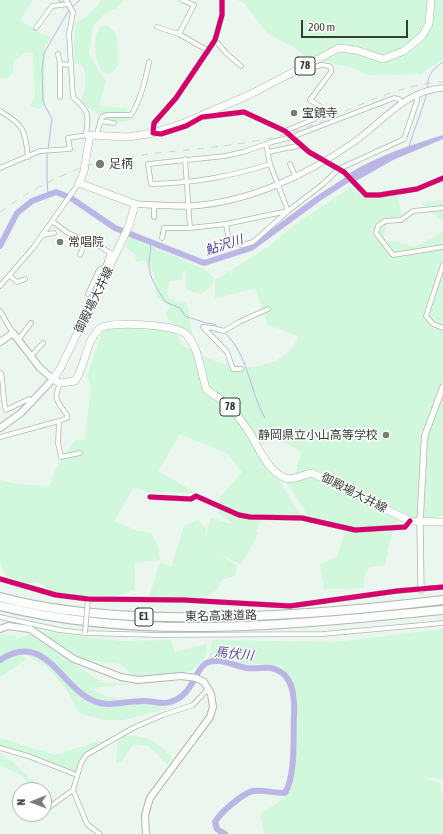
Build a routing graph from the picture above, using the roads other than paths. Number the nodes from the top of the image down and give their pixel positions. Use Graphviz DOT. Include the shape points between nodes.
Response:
graph roads {
  1 [pos="182,0"];
  2 [pos="196,0"];
  3 [pos="222,0"];
  4 [pos="431,0"];
  5 [pos="177,1"];
  6 [pos="68,3"];
  7 [pos="194,5"];
  8 [pos="157,27"];
  9 [pos="36,28"];
  10 [pos="179,34"];
  11 [pos="215,40"];
  12 [pos="207,50"];
  13 [pos="58,54"];
  14 [pos="149,62"];
  15 [pos="60,64"];
  16 [pos="71,65"];
  17 [pos="241,66"];
  18 [pos="296,71"];
  19 [pos="443,88"];
  20 [pos="419,93"];
  21 [pos="60,97"];
  22 [pos="401,102"];
  23 [pos="0,111"];
  24 [pos="100,121"];
  25 [pos="114,123"];
  26 [pos="285,131"];
  27 [pos="153,133"];
  28 [pos="91,135"];
  29 [pos="292,137"];
  30 [pos="266,144"];
  31 [pos="302,145"];
  32 [pos="268,152"];
  33 [pos="28,157"];
  34 [pos="185,159"];
  35 [pos="325,161"];
  36 [pos="270,164"];
  37 [pos="290,164"];
  38 [pos="0,168"];
  39 [pos="339,169"];
  40 [pos="295,176"];
  41 [pos="443,178"];
  42 [pos="79,183"];
  43 [pos="187,183"];
  44 [pos="278,184"];
  45 [pos="135,204"];
  46 [pos="154,205"];
  47 [pos="189,206"];
  48 [pos="443,208"];
  49 [pos="288,211"];
  50 [pos="154,217"];
  51 [pos="52,221"];
  52 [pos="226,224"];
  53 [pos="190,228"];
  54 [pos="54,233"];
  55 [pos="42,235"];
  56 [pos="162,238"];
  57 [pos="86,240"];
  58 [pos="443,247"];
  59 [pos="113,254"];
  60 [pos="80,255"];
  61 [pos="443,265"];
  62 [pos="10,276"];
  63 [pos="25,279"];
  64 [pos="0,286"];
  65 [pos="88,294"];
  66 [pos="268,309"];
  67 [pos="0,311"];
  68 [pos="30,322"];
  69 [pos="443,328"];
  70 [pos="13,333"];
  71 [pos="18,340"];
  72 [pos="0,342"];
  73 [pos="43,343"];
  74 [pos="31,356"];
  75 [pos="241,370"];
  76 [pos="1,373"];
  77 [pos="56,381"];
  78 [pos="443,387"];
  79 [pos="34,401"];
  80 [pos="59,421"];
  81 [pos="0,428"];
  82 [pos="0,437"];
  83 [pos="80,453"];
  84 [pos="150,497"];
  85 [pos="410,521"];
  86 [pos="443,522"];
  87 [pos="420,523"];
  88 [pos="0,579"];
  89 [pos="443,587"];
  90 [pos="421,590"];
  91 [pos="0,597"];
  92 [pos="88,600"];
  93 [pos="443,600"];
  94 [pos="0,606"];
  95 [pos="443,610"];
  96 [pos="0,617"];
  97 [pos="443,623"];
  98 [pos="0,629"];
  99 [pos="86,633"];
  100 [pos="208,689"];
  101 [pos="0,748"];
  102 [pos="77,775"];
  103 [pos="73,790"];
  104 [pos="52,805"];
  105 [pos="100,834"];
  106 [pos="146,834"];
  1 -- 5 [label="street"];
  1 -- 7 [label="street"];
  2 -- 7 [label="street"];
  3 -- 11 [label="street" via="222,15"];
  4 -- 18 [label="main road, 78" via="429,24 413,45 399,53 383,59 356,50 339,48"];
  6 -- 9 [label="street" via="52,6"];
  6 -- 16 [label="street" via="73,12 70,34"];
  7 -- 10 [label="street"];
  8 -- 10 [label="street"];
  10 -- 12 [label="street"];
  11 -- 12 [label="street"];
  11 -- 17 [label="street"];
  12 -- 27 [label="street" via="176,98 154,123"];
  13 -- 15 [label="street"];
  14 -- 24 [label="street" via="144,78 145,84 131,116 106,115"];
  15 -- 16 [label="street"];
  15 -- 21 [label="street"];
  16 -- 28 [label="street" via="73,97 88,114"];
  18 -- 26 [label="street" via="322,65 331,68 331,72 310,100 321,107 322,112 314,119"];
  18 -- 27 [label="main road, 78" via="184,123"];
  19 -- 20 [label="street"];
  20 -- 22 [label="street"];
  20 -- 39 [label="street" via="404,139"];
  22 -- 29 [label="street" via="399,98 394,98"];
  22 -- 35 [label="street" via="355,141"];
  23 -- 33 [label="street" via="18,122 23,132"];
  24 -- 25 [label="street"];
  24 -- 28 [label="street"];
  26 -- 27 [label="street" via="244,112 202,117 186,126 161,134"];
  26 -- 29 [label="street"];
  27 -- 28 [label="main road, 78" via="128,138"];
  28 -- 33 [label="street" via="68,138 70,150 51,149"];
  28 -- 42 [label="main road"];
  29 -- 30 [label="street"];
  29 -- 31 [label="street"];
  30 -- 32 [label="street"];
  30 -- 34 [label="street" via="225,156"];
  31 -- 32 [label="street"];
  31 -- 35 [label="street"];
  32 -- 36 [label="street"];
  33 -- 38 [label="street"];
  34 -- 43 [label="street"];
  34 -- 43 [label="street" via="148,164 151,184"];
  35 -- 39 [label="street"];
  35 -- 40 [label="street"];
  36 -- 43 [label="street" via="222,178"];
  36 -- 44 [label="street"];
  37 -- 40 [label="street"];
  39 -- 41 [label="street" via="366,195 417,189"];
  39 -- 49 [label="street"];
  40 -- 44 [label="street"];
  42 -- 45 [label="main road"];
  42 -- 51 [label="street"];
  43 -- 47 [label="street"];
  44 -- 47 [label="street" via="226,201"];
  44 -- 49 [label="street"];
  45 -- 46 [label="street"];
  45 -- 59 [label="main road, 御殿場大井線" via="129,226"];
  46 -- 47 [label="street"];
  46 -- 50 [label="street"];
  47 -- 53 [label="street"];
  48 -- 58 [label="street" via="413,211 401,220 385,221 378,226 376,233 392,255"];
  49 -- 52 [label="street"];
  49 -- 52 [label="street" via="259,238 246,245 229,241"];
  51 -- 55 [label="street"];
  51 -- 57 [label="street" via="68,233"];
  52 -- 53 [label="street"];
  53 -- 56 [label="street" via="164,228"];
  54 -- 55 [label="street"];
  55 -- 62 [label="street"];
  57 -- 59 [label="street" via="96,242"];
  57 -- 60 [label="street"];
  59 -- 65 [label="street" via="105,267 99,270"];
  59 -- 77 [label="main road, 御殿場大井線"];
  61 -- 69 [label="street" via="426,316 433,324"];
  62 -- 63 [label="street" via="17,282"];
  62 -- 64 [label="street"];
  66 -- 75 [label="street" via="223,331 203,327 227,352 233,369"];
  67 -- 70 [label="street"];
  68 -- 71 [label="street"];
  70 -- 71 [label="main road"];
  70 -- 72 [label="main road"];
  71 -- 74 [label="main road"];
  73 -- 74 [label="street"];
  74 -- 77 [label="main road"];
  76 -- 79 [label="street" via="6,410 29,399"];
  77 -- 79 [label="main road"];
  77 -- 80 [label="street" via="56,399 67,415 67,418"];
  77 -- 85 [label="main road, 御殿場大井線 / 78" via="75,381 92,336 101,327 109,324 177,328 190,340 206,388 222,398 231,408 252,436 264,460 282,476 290,479 312,473 319,475"];
  78 -- 87 [label="street" via="425,435"];
  79 -- 81 [label="main road"];
  80 -- 82 [label="street"];
  80 -- 83 [label="street" via="58,443 61,457"];
  84 -- 85 [label="street" via="191,499 196,496 239,515 302,518 355,530 405,527"];
  85 -- 87 [label="main road, 御殿場大井線 / 78"];
  86 -- 87 [label="main road, 御殿場大井線 / 78"];
  87 -- 90 [label="street"];
  88 -- 92 [label="street" via="56,595"];
  89 -- 90 [label="street"];
  90 -- 92 [label="street" via="290,606 184,600"];
  91 -- 93 [label="highway, 東名高速道路 / E1" via="48,608 98,614 194,618 315,613"];
  92 -- 99 [label="street, bridge"];
  94 -- 95 [label="highway, 東名高速道路 / E1" via="74,620 194,627 292,624"];
  96 -- 99 [label="street"];
  97 -- 99 [label="street" via="323,634 263,636"];
  98 -- 100 [label="main road" via="8,626 30,629 74,659 121,677 138,680 190,676 204,682"];
  100 -- 102 [label="street" via="193,705 134,728 86,755"];
  100 -- 106 [label="main road" via="213,707 210,718 150,798 145,815"];
  101 -- 102 [label="street"];
  102 -- 103 [label="street"];
  103 -- 104 [label="street"];
  103 -- 105 [label="street" via="87,824"];
}
